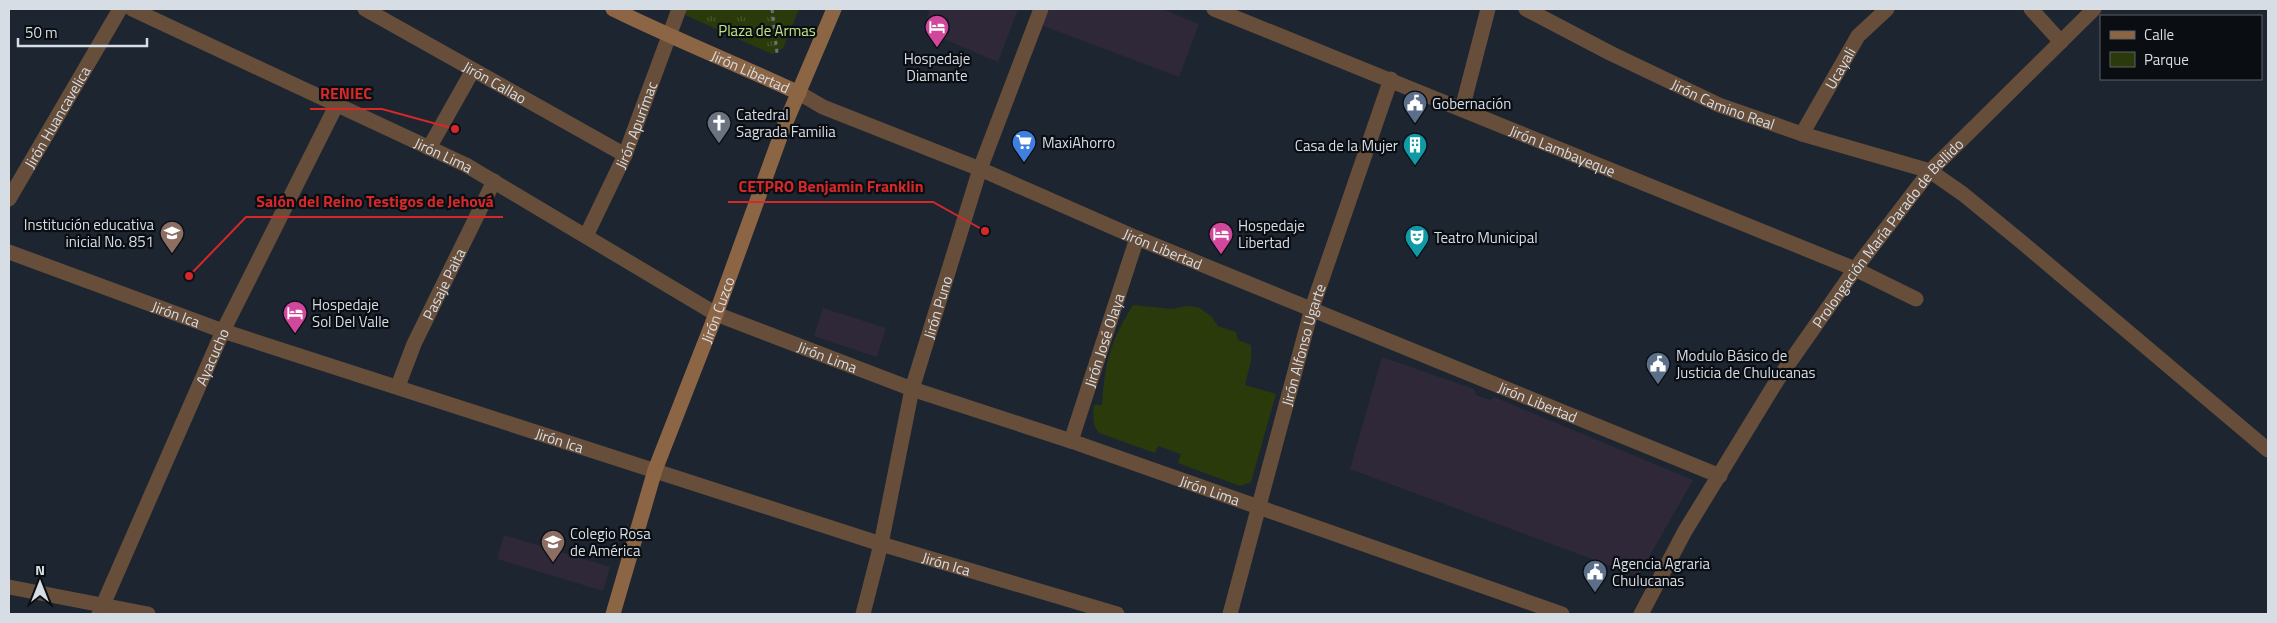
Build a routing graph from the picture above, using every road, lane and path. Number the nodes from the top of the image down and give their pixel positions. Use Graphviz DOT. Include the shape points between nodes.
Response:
graph roads {
  1 [pos="120,9"];
  2 [pos="132,9"];
  3 [pos="366,9"];
  4 [pos="613,9"];
  5 [pos="679,9"];
  6 [pos="772,9"];
  7 [pos="834,9"];
  8 [pos="1041,9"];
  9 [pos="1214,9"];
  10 [pos="1488,9"];
  11 [pos="1526,9"];
  12 [pos="1887,9"];
  13 [pos="2031,9"];
  14 [pos="2094,9"];
  15 [pos="669,37"];
  16 [pos="2061,42"];
  17 [pos="777,53"];
  18 [pos="473,70"];
  19 [pos="1391,79"];
  20 [pos="799,93"];
  21 [pos="337,104"];
  22 [pos="1462,108"];
  23 [pos="1802,134"];
  24 [pos="429,148"];
  25 [pos="625,155"];
  26 [pos="980,169"];
  27 [pos="1930,171"];
  28 [pos="494,182"];
  29 [pos="9,199"];
  30 [pos="586,236"];
  31 [pos="1137,238"];
  32 [pos="9,252"];
  33 [pos="1855,269"];
  34 [pos="1916,300"];
  35 [pos="1312,308"];
  36 [pos="716,314"];
  37 [pos="223,330"];
  38 [pos="398,386"];
  39 [pos="912,389"];
  40 [pos="1070,441"];
  41 [pos="2268,450"];
  42 [pos="655,470"];
  43 [pos="1720,476"];
  44 [pos="1259,509"];
  45 [pos="881,544"];
  46 [pos="9,587"];
  47 [pos="101,610"];
  48 [pos="148,614"];
  49 [pos="613,614"];
  50 [pos="863,614"];
  51 [pos="1118,614"];
  52 [pos="1230,614"];
  53 [pos="1562,614"];
  54 [pos="1641,614"];
  1 -- 29 [label="street, Jirón Huancavelica"];
  2 -- 21 [label="street, Jirón Lima"];
  3 -- 18 [label="street, Jirón Callao"];
  4 -- 15 [label="street, Jirón Libertad"];
  5 -- 15 [label="street, Jirón Apurímac"];
  6 -- 17 [label="path"];
  7 -- 20 [label="street, Jirón Cuzco"];
  8 -- 26 [label="street, Jirón Puno"];
  9 -- 19 [label="street, Jirón Lambayeque"];
  10 -- 22 [label="street"];
  11 -- 23 [label="street, Jirón Camino Real" via="1719,105"];
  12 -- 23 [label="street, Ucayali" via="1858,36"];
  13 -- 16 [label="street"];
  14 -- 16 [label="street, Prolongación María Parado de Bellido"];
  15 -- 20 [label="street, Jirón Libertad"];
  15 -- 25 [label="street, Jirón Apurímac"];
  16 -- 27 [label="street, Prolongación María Parado de Bellido"];
  18 -- 24 [label="street"];
  18 -- 25 [label="street, Jirón Callao"];
  19 -- 22 [label="street, Jirón Lambayeque"];
  19 -- 35 [label="street, Jirón Alfonso Ugarte"];
  20 -- 26 [label="street, Jirón Libertad" via="823,106"];
  20 -- 36 [label="street, Jirón Cuzco"];
  21 -- 24 [label="street, Jirón Lima"];
  21 -- 37 [label="street, Ayacucho"];
  22 -- 33 [label="street, Jirón Lambayeque"];
  23 -- 27 [label="street, Jirón Camino Real"];
  24 -- 28 [label="street, Jirón Lima"];
  25 -- 30 [label="street, Jirón Apurímac"];
  26 -- 31 [label="street, Jirón Libertad"];
  26 -- 39 [label="street, Jirón Puno"];
  27 -- 33 [label="street, Prolongación María Parado de Bellido"];
  27 -- 41 [label="street, Jirón Camino Real" via="2024,244"];
  28 -- 30 [label="street, Jirón Lima"];
  28 -- 38 [label="street, Pasaje Paita" via="418,336"];
  30 -- 36 [label="street, Jirón Lima"];
  31 -- 35 [label="street, Jirón Libertad"];
  31 -- 40 [label="street, Jirón José Olaya"];
  32 -- 37 [label="street, Jirón Ica"];
  33 -- 34 [label="street, Jirón Lambayeque"];
  33 -- 43 [label="street, Prolongación María Parado de Bellido" via="1778,379"];
  35 -- 43 [label="street, Jirón Libertad"];
  35 -- 44 [label="street, Jirón Alfonso Ugarte"];
  36 -- 39 [label="street, Jirón Lima"];
  36 -- 42 [label="street, Jirón Cuzco"];
  37 -- 38 [label="street, Jirón Ica"];
  37 -- 47 [label="street, Ayacucho"];
  38 -- 42 [label="street, Jirón Ica"];
  39 -- 40 [label="street, Jirón Lima"];
  39 -- 45 [label="street, Jirón Puno"];
  40 -- 44 [label="street, Jirón Lima"];
  42 -- 45 [label="street, Jirón Ica"];
  42 -- 49 [label="street, Jirón Cuzco"];
  43 -- 54 [label="street, Prolongación María Parado de Bellido" via="1685,531"];
  44 -- 52 [label="street, Jirón Alfonso Ugarte"];
  44 -- 53 [label="street, Jirón Lima"];
  45 -- 50 [label="street, Jirón Puno"];
  45 -- 51 [label="street, Jirón Ica"];
  46 -- 47 [label="street"];
  47 -- 48 [label="street"];
}
